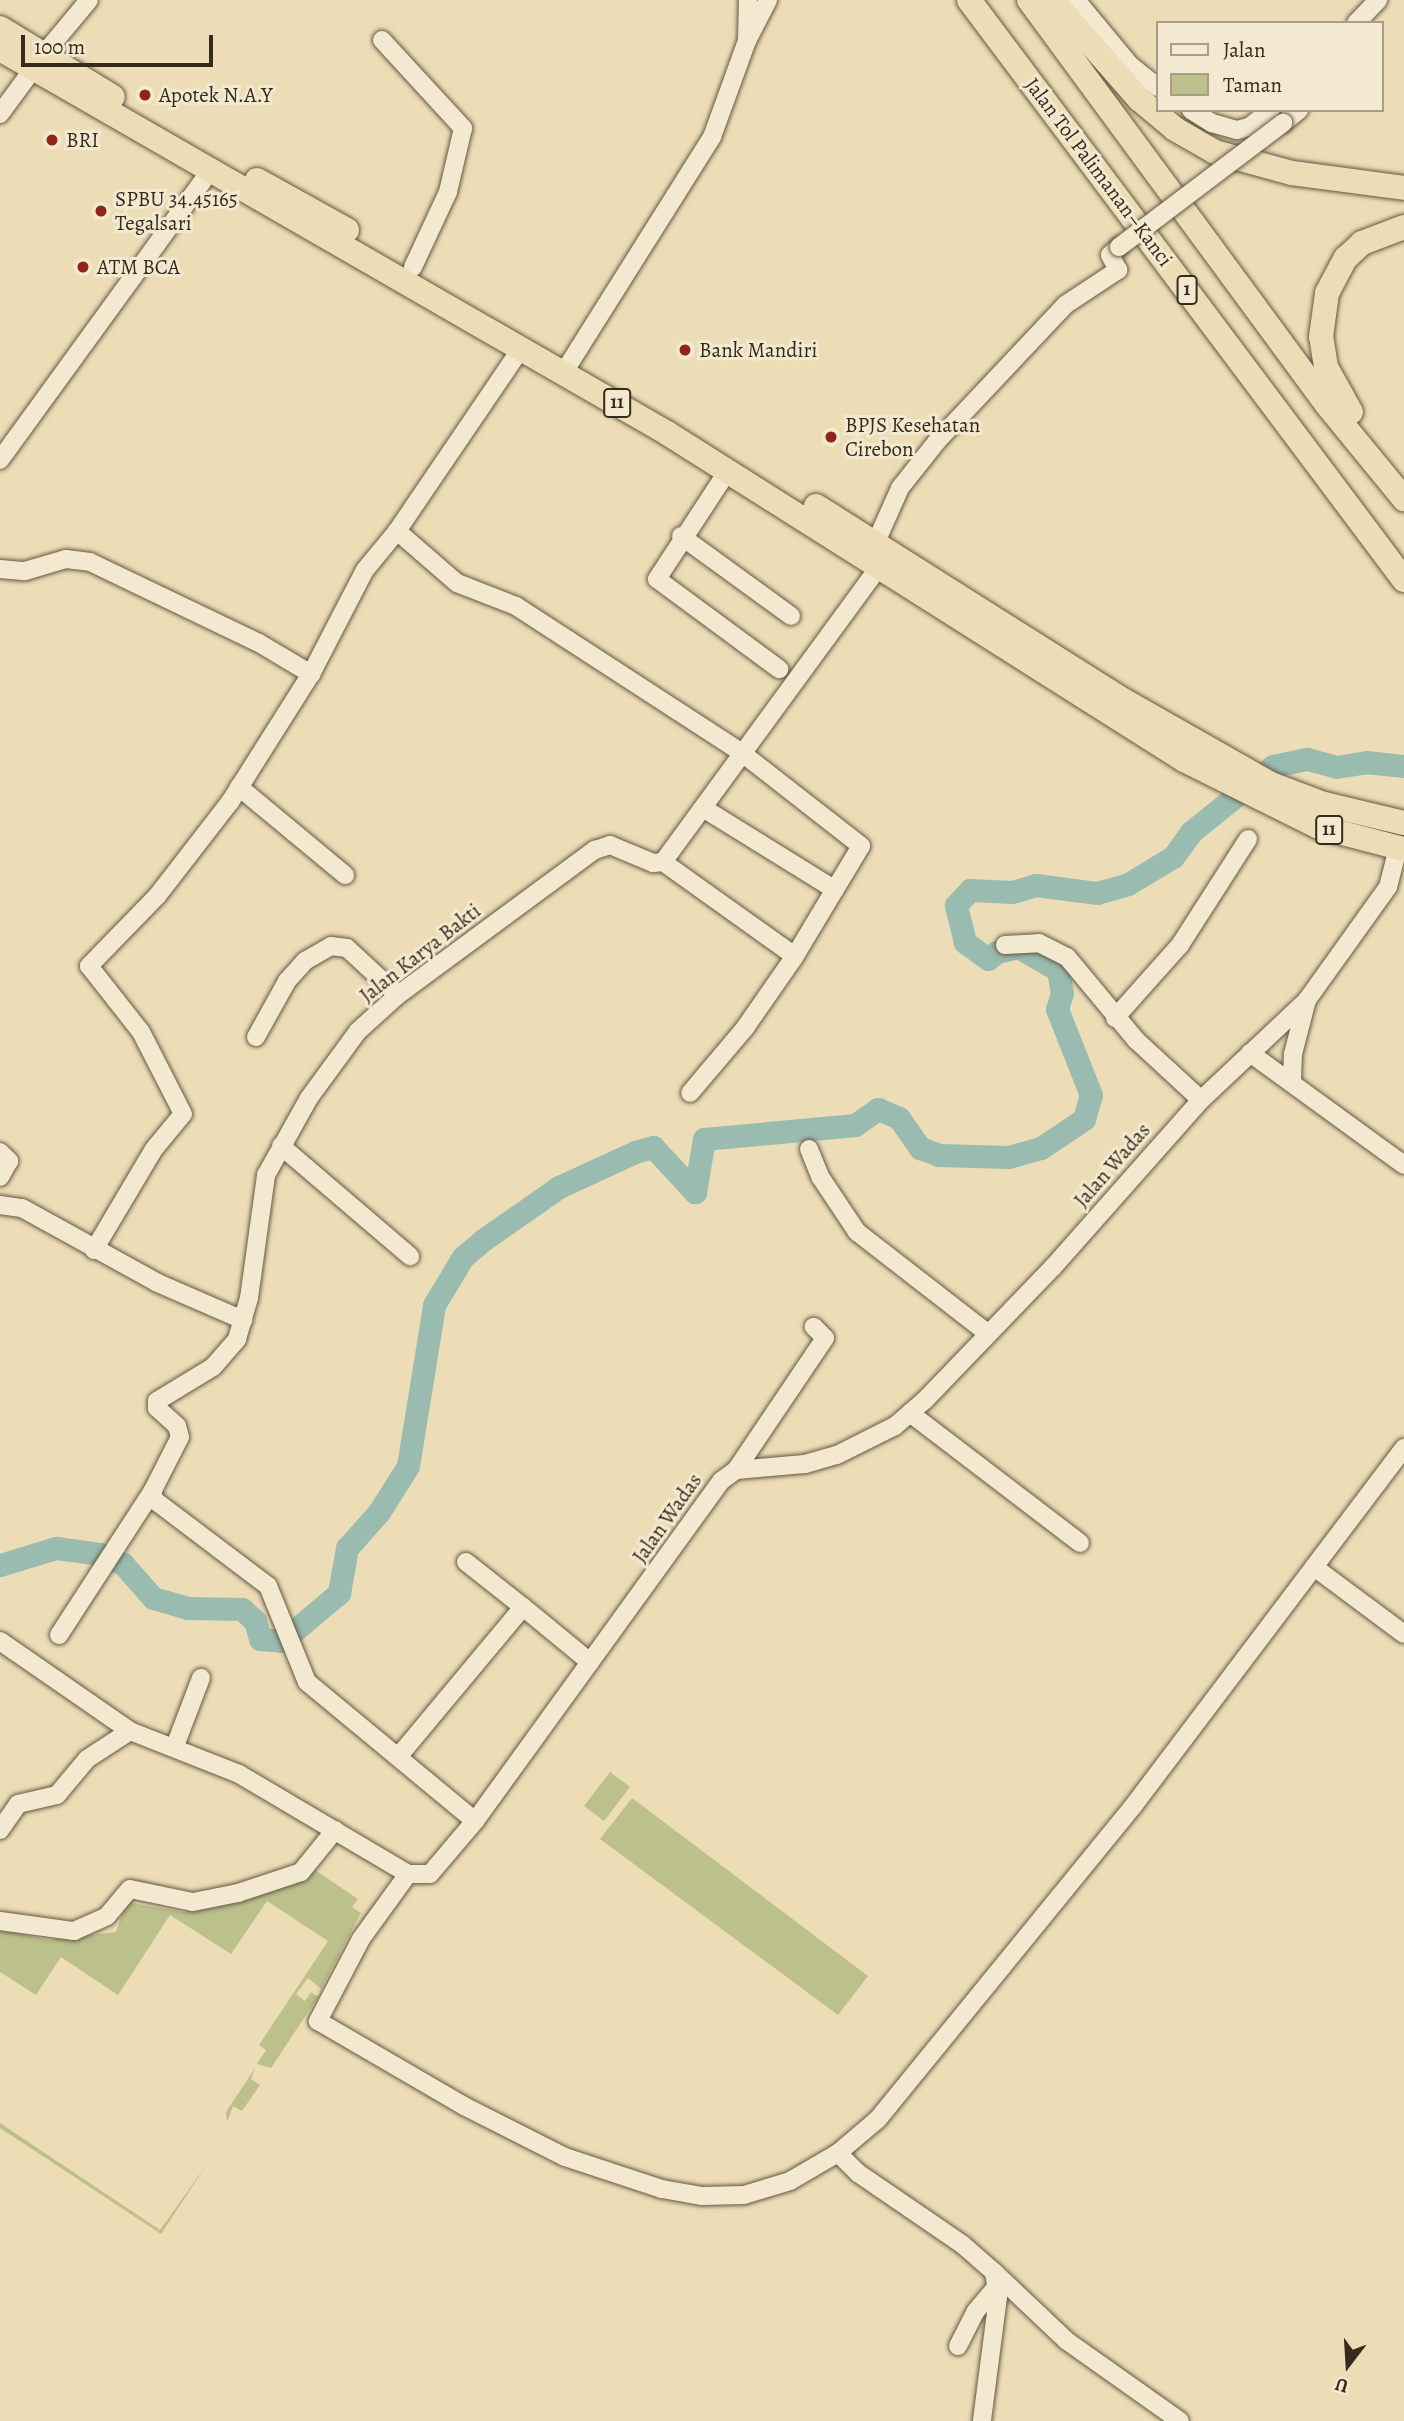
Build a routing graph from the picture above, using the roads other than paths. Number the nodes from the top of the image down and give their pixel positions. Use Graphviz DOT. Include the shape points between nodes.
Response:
graph roads {
  1 [pos="89,0"];
  2 [pos="748,0"];
  3 [pos="768,0"];
  4 [pos="969,0"];
  5 [pos="1029,0"];
  6 [pos="1052,0"];
  7 [pos="1076,0"];
  8 [pos="1378,0"];
  9 [pos="1358,21"];
  10 [pos="0,28"];
  11 [pos="382,40"];
  12 [pos="747,41"];
  13 [pos="0,49"];
  14 [pos="38,62"];
  15 [pos="1156,87"];
  16 [pos="1194,112"];
  17 [pos="0,114"];
  18 [pos="1277,117"];
  19 [pos="209,172"];
  20 [pos="1404,188"];
  21 [pos="1404,227"];
  22 [pos="413,267"];
  23 [pos="522,347"];
  24 [pos="568,365"];
  25 [pos="0,460"];
  26 [pos="718,460"];
  27 [pos="1404,487"];
  28 [pos="1404,499"];
  29 [pos="397,531"];
  30 [pos="681,536"];
  31 [pos="878,554"];
  32 [pos="0,569"];
  33 [pos="1404,580"];
  34 [pos="791,616"];
  35 [pos="779,669"];
  36 [pos="311,674"];
  37 [pos="741,753"];
  38 [pos="239,787"];
  39 [pos="1264,792"];
  40 [pos="703,807"];
  41 [pos="1403,823"];
  42 [pos="1248,839"];
  43 [pos="1401,848"];
  44 [pos="663,862"];
  45 [pos="345,875"];
  46 [pos="1396,884"];
  47 [pos="835,890"];
  48 [pos="1005,945"];
  49 [pos="795,956"];
  50 [pos="398,995"];
  51 [pos="1307,1000"];
  52 [pos="1115,1018"];
  53 [pos="256,1037"];
  54 [pos="1250,1053"];
  55 [pos="1292,1080"];
  56 [pos="691,1093"];
  57 [pos="1201,1100"];
  58 [pos="281,1146"];
  59 [pos="809,1149"];
  60 [pos="0,1152"];
  61 [pos="1404,1165"];
  62 [pos="0,1177"];
  63 [pos="1,1203"];
  64 [pos="94,1250"];
  65 [pos="410,1256"];
  66 [pos="243,1320"];
  67 [pos="814,1327"];
  68 [pos="987,1333"];
  69 [pos="910,1413"];
  70 [pos="1404,1448"];
  71 [pos="736,1470"];
  72 [pos="152,1490"];
  73 [pos="1080,1543"];
  74 [pos="466,1562"];
  75 [pos="1314,1567"];
  76 [pos="523,1607"];
  77 [pos="1404,1634"];
  78 [pos="60,1635"];
  79 [pos="0,1641"];
  80 [pos="590,1662"];
  81 [pos="201,1678"];
  82 [pos="130,1731"];
  83 [pos="175,1746"];
  84 [pos="398,1757"];
  85 [pos="475,1821"];
  86 [pos="0,1830"];
  87 [pos="335,1830"];
  88 [pos="408,1874"];
  89 [pos="0,1921"];
  90 [pos="838,2153"];
  91 [pos="995,2279"];
  92 [pos="958,2346"];
  93 [pos="982,2421"];
  94 [pos="1180,2421"];
  1 -- 14 [label="street"];
  2 -- 12 [label="street"];
  3 -- 12 [label="street"];
  4 -- 33 [label="highway, Jalan Tol Palimanan–Kanci / 1"];
  5 -- 28 [label="highway, Jalan Tol Palimanan–Kanci / 1" via="1327,405"];
  6 -- 20 [label="highway" via="1139,99 1175,129 1215,152 1292,173"];
  7 -- 15 [label="street" via="1130,65"];
  8 -- 9 [label="street"];
  10 -- 14 [label="highway, 11"];
  11 -- 22 [label="street" via="463,128 447,192"];
  12 -- 24 [label="street" via="712,137"];
  13 -- 14 [label="highway, 11"];
  14 -- 17 [label="street"];
  14 -- 19 [label="highway, 11"];
  14 -- 22 [label="highway, 11"];
  16 -- 18 [label="street" via="1237,130"];
  18 -- 31 [label="street, bridge" via="1110,255 1118,270 1065,305 938,440 900,488"];
  19 -- 23 [label="highway, 11"];
  19 -- 25 [label="street"];
  21 -- 27 [label="highway" via="1382,232 1346,258 1327,293 1321,337 1335,388"];
  22 -- 24 [label="highway, 11"];
  23 -- 24 [label="highway, 11"];
  23 -- 29 [label="street"];
  24 -- 26 [label="highway, 11"];
  26 -- 30 [label="street"];
  26 -- 31 [label="highway, 11"];
  29 -- 36 [label="street" via="350,593"];
  29 -- 37 [label="street" via="457,583 497,595"];
  30 -- 34 [label="street"];
  30 -- 35 [label="street" via="657,574 660,585"];
  31 -- 37 [label="street"];
  31 -- 39 [label="highway, 11" via="1244,769"];
  31 -- 39 [label="highway, 11" via="1111,716 1221,780"];
  32 -- 36 [label="street" via="26,571 66,559 90,562 259,643"];
  36 -- 38 [label="street"];
  37 -- 40 [label="street"];
  37 -- 47 [label="street" via="859,842 859,855"];
  38 -- 45 [label="street"];
  38 -- 64 [label="street" via="158,895 89,967 141,1032 183,1114 154,1149"];
  39 -- 41 [label="highway, 11"];
  39 -- 43 [label="highway, 11" via="1319,827"];
  40 -- 44 [label="street"];
  40 -- 47 [label="street"];
  41 -- 43 [label="highway"];
  42 -- 52 [label="street" via="1180,944"];
  43 -- 46 [label="street, Jalan Wadas"];
  44 -- 49 [label="street, Jalan Karya Bakti"];
  44 -- 50 [label="street, Jalan Karya Bakti" via="653,863 605,845"];
  46 -- 51 [label="street, Jalan Wadas"];
  47 -- 49 [label="street"];
  48 -- 52 [label="street" via="1039,943 1067,957"];
  49 -- 56 [label="street"];
  50 -- 53 [label="street" via="347,948 331,946 305,961 287,981"];
  50 -- 58 [label="street, Jalan Karya Bakti" via="350,1041"];
  51 -- 54 [label="street, Jalan Wadas"];
  51 -- 55 [label="street" via="1293,1054"];
  52 -- 57 [label="street"];
  54 -- 55 [label="street"];
  54 -- 57 [label="street, Jalan Wadas"];
  55 -- 61 [label="street"];
  57 -- 68 [label="street, Jalan Wadas" via="1054,1266"];
  58 -- 65 [label="street"];
  58 -- 66 [label="street, Jalan Karya Bakti" via="266,1175"];
  59 -- 68 [label="street" via="821,1178 857,1232"];
  60 -- 62 [label="street" via="9,1161"];
  63 -- 64 [label="street" via="22,1208"];
  64 -- 66 [label="street"];
  66 -- 72 [label="street, Jalan Karya Bakti" via="225,1357 159,1398 157,1408 177,1426 180,1437"];
  67 -- 71 [label="street" via="825,1338"];
  68 -- 69 [label="street, Jalan Wadas"];
  69 -- 71 [label="street, Jalan Wadas" via="858,1446 820,1460"];
  69 -- 73 [label="street"];
  70 -- 75 [label="street"];
  71 -- 80 [label="street, Jalan Wadas" via="721,1481"];
  72 -- 78 [label="street"];
  72 -- 84 [label="street" via="157,1503 268,1586 307,1682"];
  74 -- 76 [label="street"];
  75 -- 77 [label="street"];
  75 -- 90 [label="street" via="1134,1805 878,2119"];
  76 -- 80 [label="street"];
  76 -- 84 [label="street"];
  79 -- 82 [label="street"];
  80 -- 85 [label="street, Jalan Wadas"];
  81 -- 83 [label="street"];
  82 -- 83 [label="street"];
  82 -- 86 [label="street" via="88,1759 57,1795 18,1804"];
  83 -- 87 [label="street" via="239,1774"];
  84 -- 85 [label="street"];
  85 -- 88 [label="street, Jalan Wadas" via="430,1874"];
  87 -- 88 [label="street"];
  87 -- 89 [label="street" via="301,1872 238,1893 193,1902 130,1889 107,1916 74,1931"];
  88 -- 90 [label="street" via="360,1939 318,2021 464,2106 565,2157 662,2189 702,2196 744,2195 790,2181"];
  90 -- 91 [label="street" via="858,2173 963,2245"];
  91 -- 92 [label="street"];
  91 -- 93 [label="street"];
  91 -- 94 [label="street" via="1067,2341"];
}
